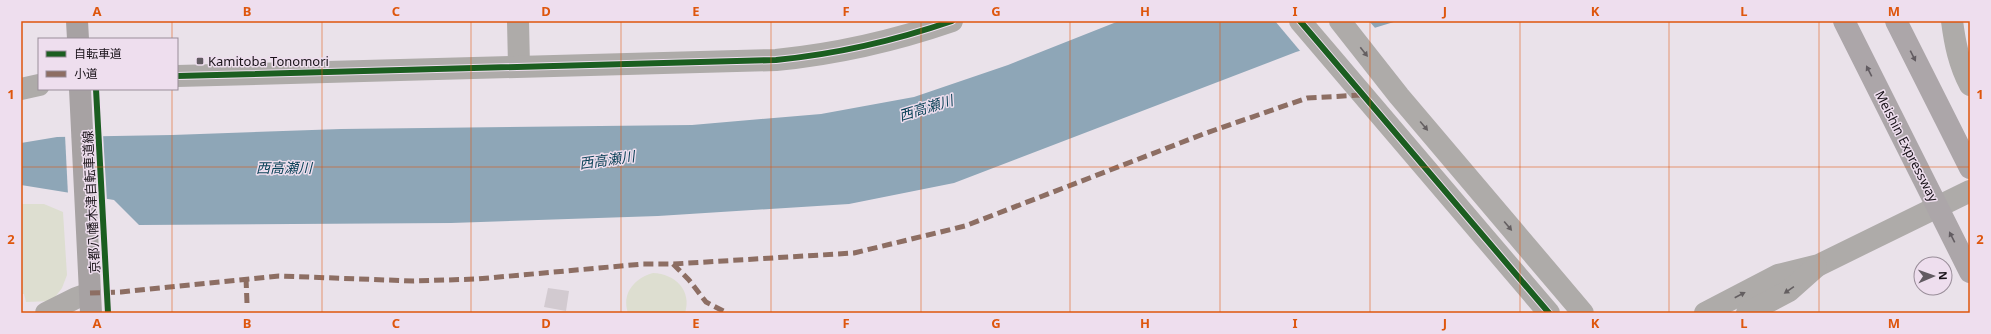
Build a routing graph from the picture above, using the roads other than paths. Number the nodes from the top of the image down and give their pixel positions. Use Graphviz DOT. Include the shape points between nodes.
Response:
graph roads {
  1 [pos="77,21"];
  2 [pos="518,21"];
  3 [pos="952,21"];
  4 [pos="1300,21"];
  5 [pos="1340,21"];
  6 [pos="1844,21"];
  7 [pos="1896,21"];
  8 [pos="1952,21"];
  9 [pos="78,38"];
  10 [pos="519,66"];
  11 [pos="178,76"];
  12 [pos="38,85"];
  13 [pos="1970,85"];
  14 [pos="21,88"];
  15 [pos="80,94"];
  16 [pos="1399,96"];
  17 [pos="1377,114"];
  18 [pos="1970,168"];
  19 [pos="1970,191"];
  20 [pos="1819,265"];
  21 [pos="1970,272"];
  22 [pos="90,294"];
  23 [pos="46,313"];
  24 [pos="1549,313"];
  25 [pos="1583,313"];
  26 [pos="1706,313"];
  27 [pos="1747,313"];
  1 -- 9 [label="main road"];
  2 -- 10 [label="street"];
  3 -- 10 [label="street" via="891,41 805,57 750,61"];
  4 -- 17 [label="street"];
  5 -- 16 [label="street, one-way"];
  21 -- 6 [label="highway, Meishin Expressway, one-way, bridge"];
  7 -- 18 [label="highway, one-way"];
  8 -- 13 [label="street" via="1961,68"];
  10 -- 11 [label="street"];
  12 -- 14 [label="street"];
  15 -- 22 [label="main road"];
  16 -- 17 [label="street"];
  16 -- 25 [label="street, one-way"];
  17 -- 24 [label="street"];
  19 -- 20 [label="street"];
  26 -- 20 [label="street, one-way" via="1778,275"];
  20 -- 27 [label="street, one-way" via="1789,291"];
  22 -- 23 [label="street"];
}
